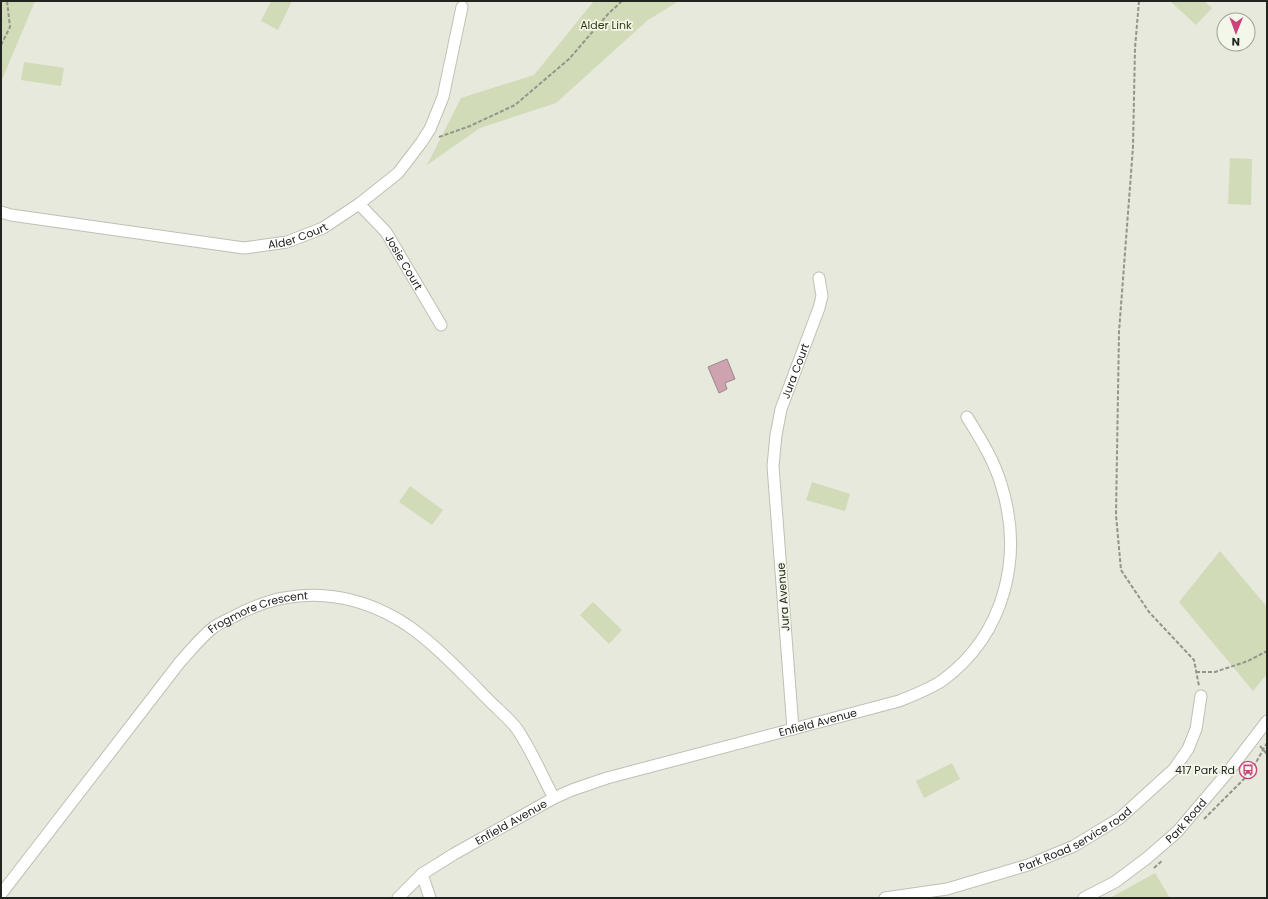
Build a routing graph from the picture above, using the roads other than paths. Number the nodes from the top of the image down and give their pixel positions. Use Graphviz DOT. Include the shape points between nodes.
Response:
graph roads {
  1 [pos="462,7"];
  2 [pos="359,204"];
  3 [pos="1,212"];
  4 [pos="819,278"];
  5 [pos="441,325"];
  6 [pos="967,416"];
  7 [pos="773,466"];
  8 [pos="1201,696"];
  9 [pos="1267,721"];
  10 [pos="793,729"];
  11 [pos="554,798"];
  12 [pos="422,874"];
  13 [pos="1,894"];
  14 [pos="398,898"];
  15 [pos="430,898"];
  16 [pos="885,898"];
  17 [pos="1084,898"];
  1 -- 2 [label="street, Alder Court" via="443,97 430,129 398,173"];
  2 -- 3 [label="street, Alder Court" via="323,228 287,242 244,248"];
  2 -- 5 [label="street, Josie Court" via="386,232"];
  4 -- 7 [label="street, Jura Court" via="822,296 780,409"];
  6 -- 10 [label="street, Enfield Avenue" via="993,463 1007,505 1010,526 1010,565 1003,598 986,634 958,668 919,693 899,701"];
  7 -- 10 [label="street, Jura Avenue"];
  8 -- 16 [label="street, Park Road service road" via="1196,729 1188,749 1174,769 1120,818 1074,846 1028,865 947,889"];
  9 -- 17 [label="street, Park Road" via="1177,832 1115,882"];
  10 -- 11 [label="street, Enfield Avenue" via="607,778"];
  11 -- 12 [label="street, Enfield Avenue"];
  11 -- 13 [label="street, Frogmore Crescent" via="522,737 510,720 445,656 407,625 372,606 344,598 311,595 275,599 236,615 214,627 199,640"];
  12 -- 14 [label="street, Enfield Avenue"];
  12 -- 15 [label="street"];
}
